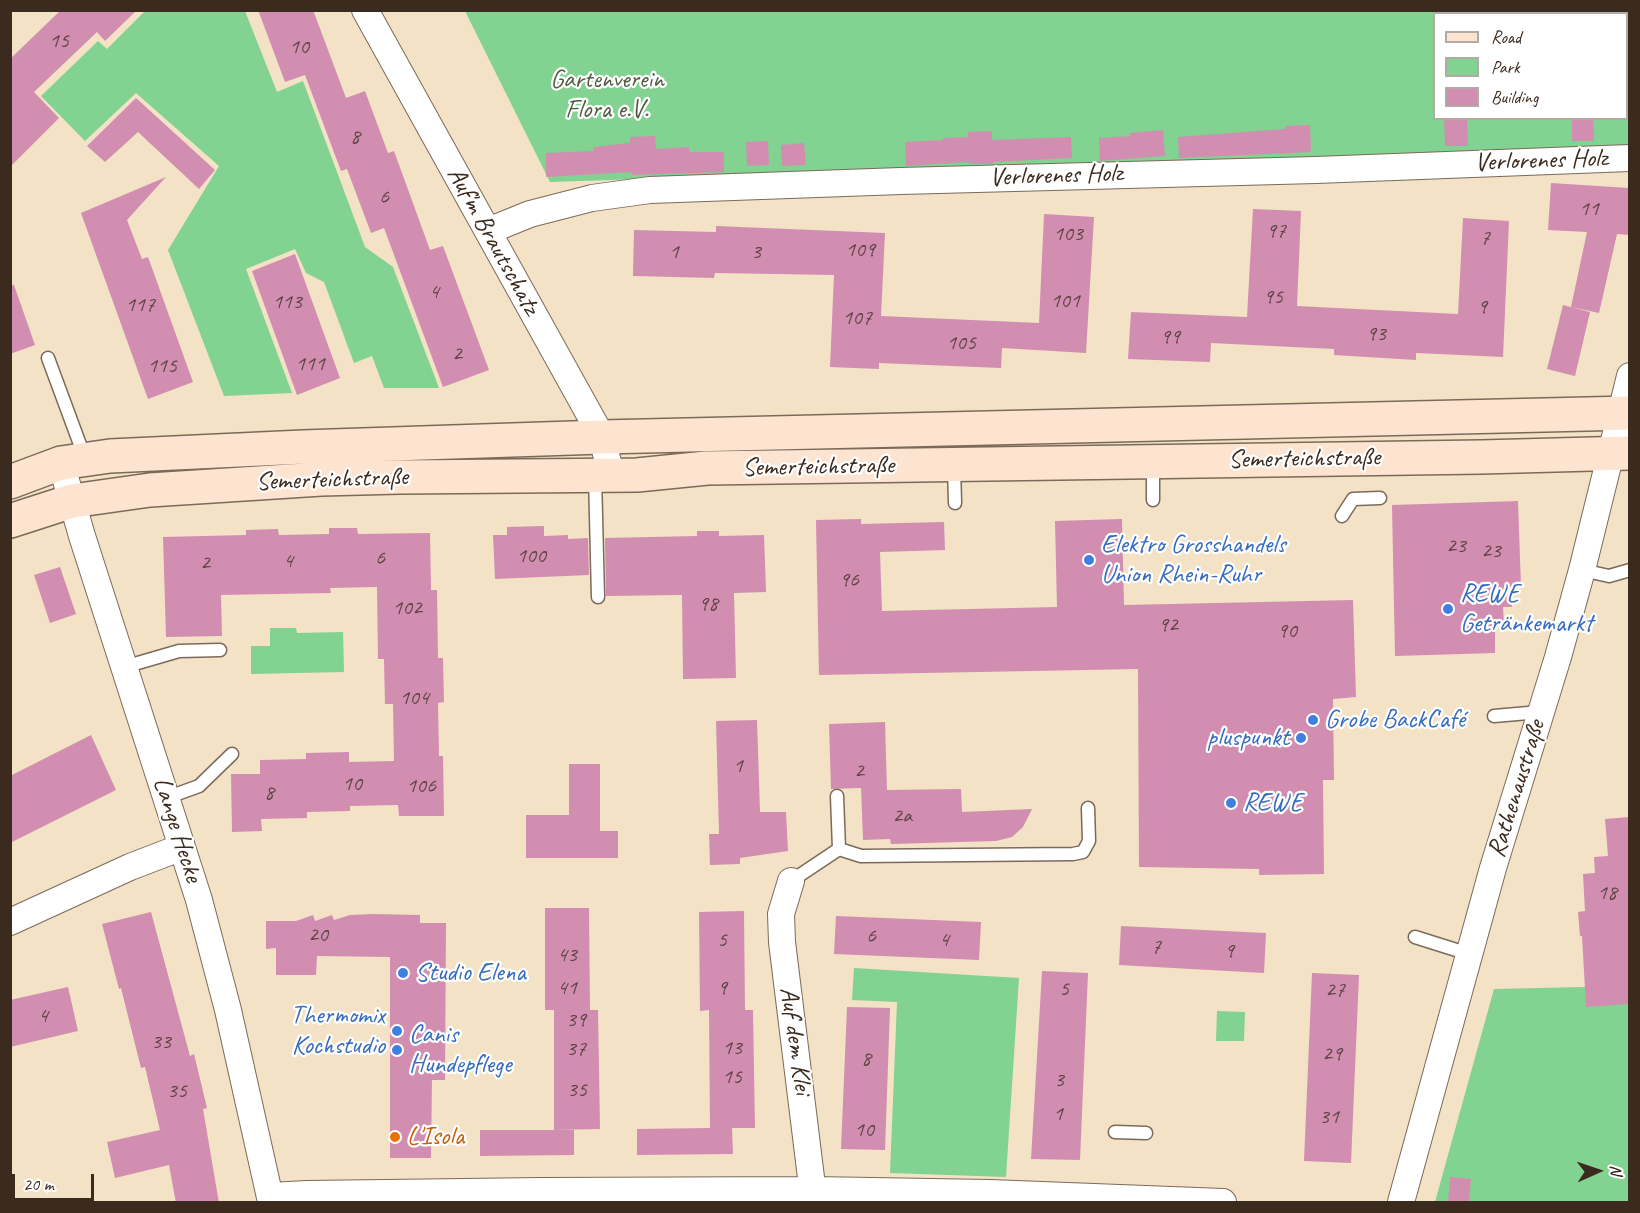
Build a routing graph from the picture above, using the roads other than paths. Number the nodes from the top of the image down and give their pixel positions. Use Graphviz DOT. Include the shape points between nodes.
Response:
graph roads {
  1 [pos="365,10"];
  2 [pos="1629,158"];
  3 [pos="488,231"];
  4 [pos="48,358"];
  5 [pos="1629,376"];
  6 [pos="1625,413"];
  7 [pos="602,436"];
  8 [pos="1620,453"];
  9 [pos="73,461"];
  10 [pos="1153,462"];
  11 [pos="954,465"];
  12 [pos="603,475"];
  13 [pos="10,482"];
  14 [pos="1380,498"];
  15 [pos="1153,500"];
  16 [pos="72,501"];
  17 [pos="955,503"];
  18 [pos="1342,516"];
  19 [pos="10,521"];
  20 [pos="1582,570"];
  21 [pos="1629,570"];
  22 [pos="598,597"];
  23 [pos="220,650"];
  24 [pos="124,667"];
  25 [pos="1540,712"];
  26 [pos="1494,716"];
  27 [pos="232,754"];
  28 [pos="837,796"];
  29 [pos="166,798"];
  30 [pos="1088,808"];
  31 [pos="182,847"];
  32 [pos="839,849"];
  33 [pos="791,881"];
  34 [pos="10,922"];
  35 [pos="1415,937"];
  36 [pos="1469,954"];
  37 [pos="1115,1132"];
  38 [pos="1146,1133"];
  39 [pos="814,1196"];
  40 [pos="271,1199"];
  41 [pos="1223,1203"];
  42 [pos="1401,1203"];
  1 -- 3 [label="street, Auf'm Brautschatz"];
  2 -- 3 [label="street, Verlorenes Holz" via="650,190 592,198 530,214"];
  3 -- 7 [label="street, Auf'm Brautschatz"];
  4 -- 9 [label="lane"];
  5 -- 6 [label="street, Rathenaustraße"];
  6 -- 7 [label="main road, Semerteichstraße"];
  6 -- 8 [label="street, Rathenaustraße"];
  7 -- 9 [label="main road, Semerteichstraße" via="110,456"];
  7 -- 12 [label="street, Auf'm Brautschatz"];
  8 -- 10 [label="main road, Semerteichstraße"];
  8 -- 20 [label="street, Rathenaustraße"];
  9 -- 13 [label="main road, Semerteichstraße"];
  9 -- 16 [label="street, Lange Hecke"];
  10 -- 11 [label="main road, Semerteichstraße"];
  10 -- 15 [label="lane"];
  11 -- 12 [label="main road, Semerteichstraße" via="707,468"];
  11 -- 17 [label="lane"];
  12 -- 16 [label="main road, Semerteichstraße" via="273,482 150,490"];
  12 -- 22 [label="lane"];
  14 -- 18 [label="lane" via="1353,499"];
  16 -- 19 [label="main road, Semerteichstraße"];
  16 -- 24 [label="street, Lange Hecke"];
  20 -- 21 [label="lane" via="1609,576"];
  20 -- 25 [label="street, Rathenaustraße"];
  23 -- 24 [label="lane" via="179,651"];
  24 -- 29 [label="street, Lange Hecke"];
  25 -- 26 [label="lane"];
  25 -- 36 [label="street, Rathenaustraße"];
  27 -- 29 [label="lane" via="199,786"];
  28 -- 32 [label="lane"];
  29 -- 31 [label="street, Lange Hecke"];
  30 -- 32 [label="lane" via="1089,842 1083,852 1073,854 861,856"];
  31 -- 34 [label="street"];
  31 -- 40 [label="street, Lange Hecke" via="209,934"];
  32 -- 33 [label="lane"];
  33 -- 39 [label="street, Auf dem Klei" via="781,914 782,942"];
  35 -- 36 [label="lane"];
  36 -- 42 [label="street, Rathenaustraße"];
  37 -- 38 [label="lane"];
  39 -- 40 [label="street" via="543,1191"];
  39 -- 41 [label="street" via="990,1193"];
}
